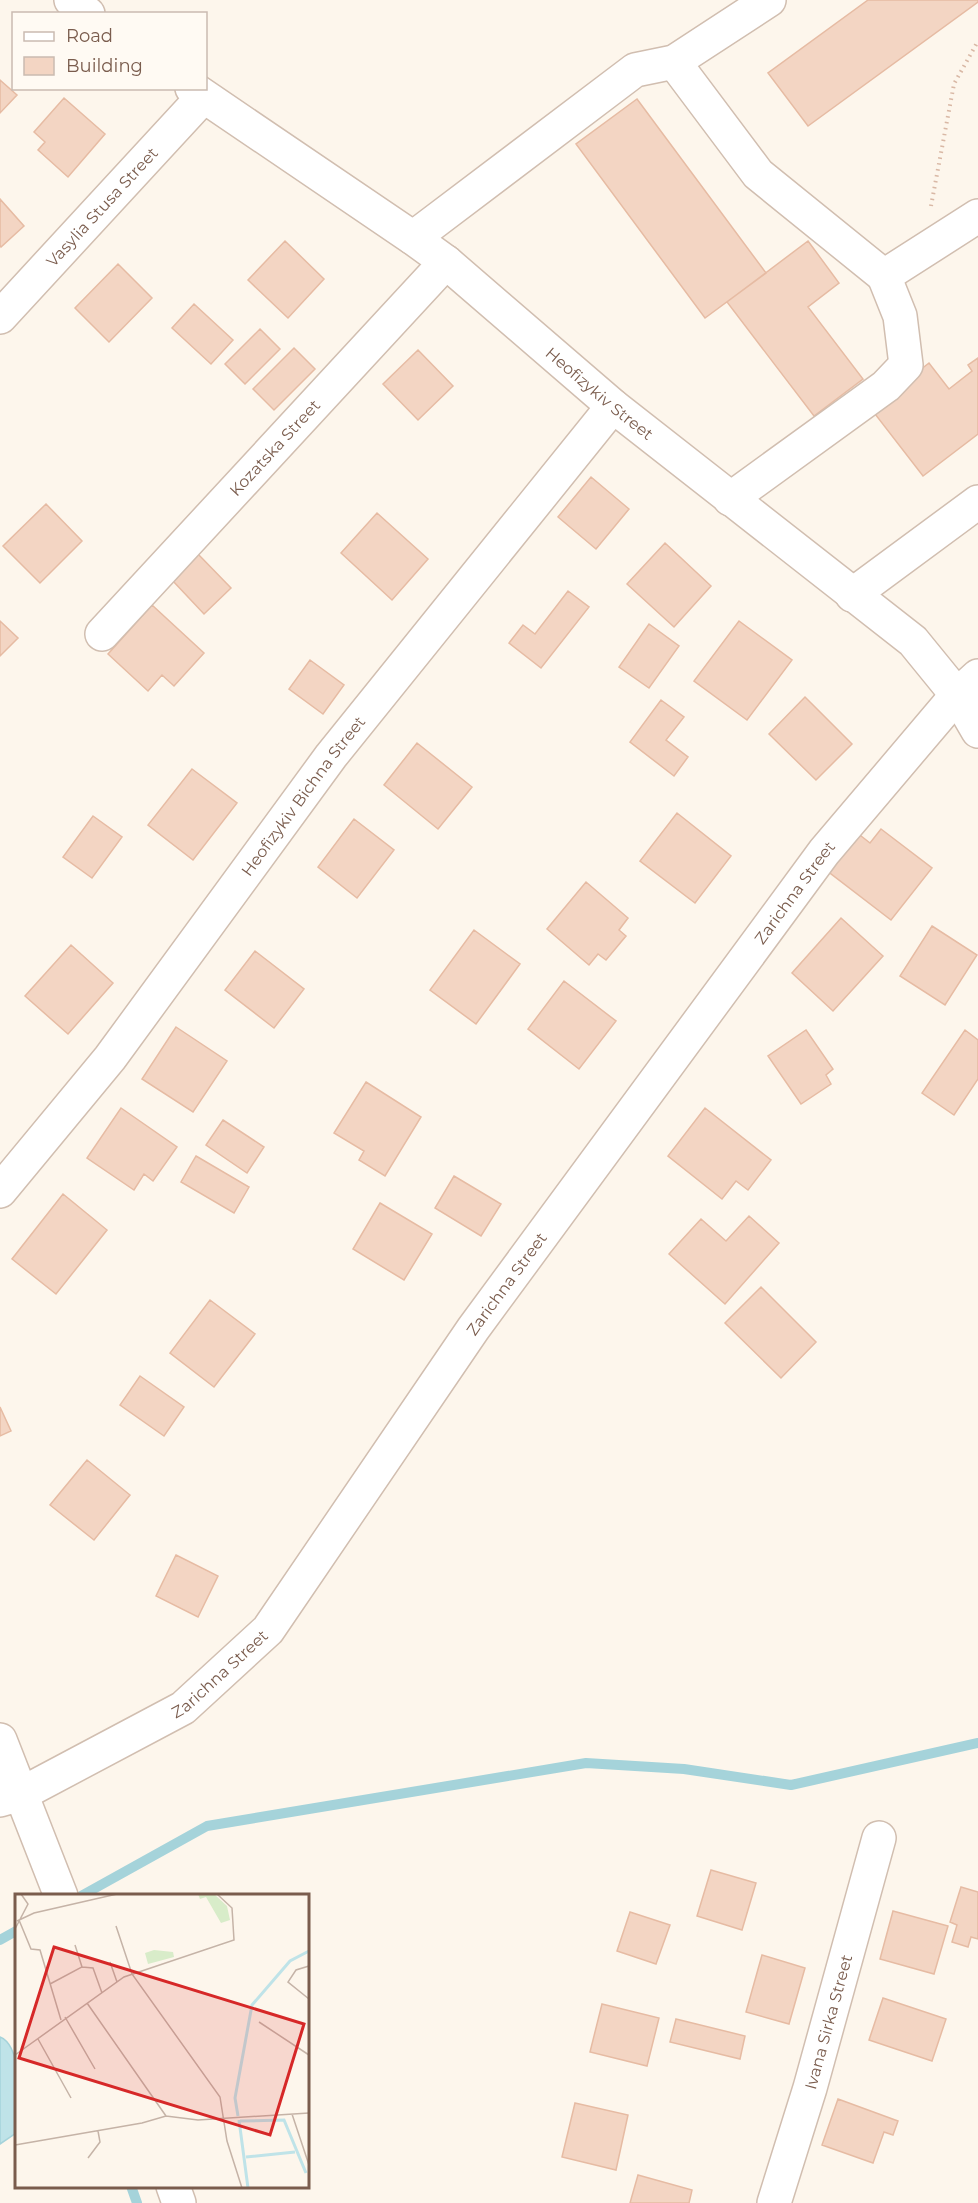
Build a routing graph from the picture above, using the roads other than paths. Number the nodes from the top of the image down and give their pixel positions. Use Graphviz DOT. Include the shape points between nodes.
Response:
graph roads {
  1 [pos="71,0"];
  2 [pos="769,0"];
  3 [pos="86,12"];
  4 [pos="674,62"];
  5 [pos="197,93"];
  6 [pos="978,216"];
  7 [pos="413,238"];
  8 [pos="446,262"];
  9 [pos="884,276"];
  10 [pos="0,317"];
  11 [pos="613,406"];
  12 [pos="730,499"];
  13 [pos="978,502"];
  14 [pos="852,595"];
  15 [pos="102,634"];
  16 [pos="967,686"];
  17 [pos="978,731"];
  18 [pos="0,1191"];
  19 [pos="0,1740"];
  20 [pos="10,1797"];
  21 [pos="879,1838"];
  22 [pos="56,1883"];
  23 [pos="173,2188"];
  24 [pos="179,2203"];
  25 [pos="774,2203"];
  1 -- 3 [label="street"];
  2 -- 4 [label="street"];
  4 -- 7 [label="street" via="635,70"];
  4 -- 9 [label="street" via="758,174"];
  5 -- 7 [label="street, Heofizykiv Street"];
  5 -- 10 [label="street, Vasylia Stusa Street"];
  6 -- 9 [label="street"];
  7 -- 8 [label="street, Heofizykiv Street"];
  8 -- 11 [label="street, Heofizykiv Street"];
  8 -- 15 [label="street, Kozatska Street"];
  9 -- 12 [label="street" via="900,316 906,365 886,386"];
  11 -- 12 [label="street, Heofizykiv Street"];
  11 -- 18 [label="street, Heofizykiv Bichna Street" via="331,756 110,1058"];
  12 -- 14 [label="street, Heofizykiv Street"];
  13 -- 14 [label="street"];
  14 -- 16 [label="street, Heofizykiv Street"];
  16 -- 17 [label="street, Heofizykiv Street"];
  16 -- 20 [label="street, Zarichna Street" via="824,852 473,1329 268,1630 183,1708"];
  19 -- 20 [label="street"];
  20 -- 22 [label="street"];
  21 -- 25 [label="street, Ivana Sirka Street"];
  23 -- 24 [label="street"];
}
